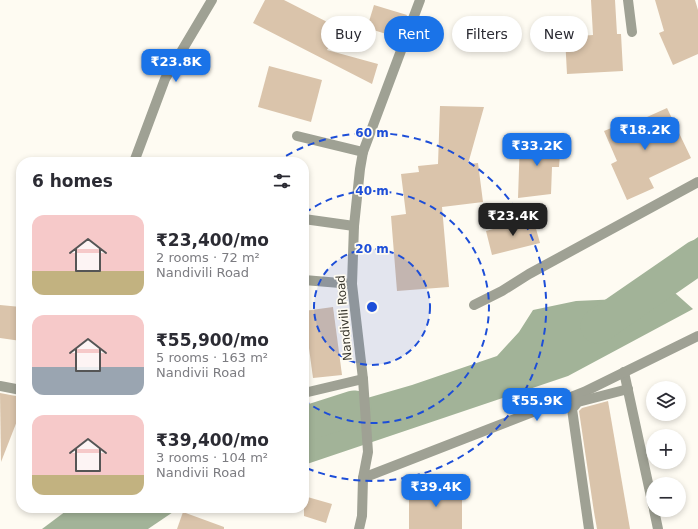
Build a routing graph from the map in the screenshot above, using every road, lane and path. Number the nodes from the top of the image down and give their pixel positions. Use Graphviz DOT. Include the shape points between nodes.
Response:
graph roads {
  1 [pos="212,0"];
  2 [pos="420,0"];
  3 [pos="628,0"];
  4 [pos="632,32"];
  5 [pos="297,136"];
  6 [pos="363,152"];
  7 [pos="136,157"];
  8 [pos="698,182"];
  9 [pos="309,219"];
  10 [pos="354,226"];
  11 [pos="309,280"];
  12 [pos="352,284"];
  13 [pos="474,305"];
  14 [pos="698,336"];
  15 [pos="624,372"];
  16 [pos="363,380"];
  17 [pos="0,386"];
  18 [pos="16,389"];
  19 [pos="628,389"];
  20 [pos="309,392"];
  21 [pos="647,477"];
  22 [pos="363,478"];
  23 [pos="654,517"];
  24 [pos="654,528"];
  25 [pos="359,529"];
  26 [pos="589,529"];
  1 -- 7 [label="street" via="165,79"];
  2 -- 6 [label="street, Nandivili Road"];
  3 -- 4 [label="street"];
  5 -- 6 [label="street"];
  6 -- 10 [label="street, Nandivili Road"];
  8 -- 13 [label="street"];
  9 -- 10 [label="street"];
  10 -- 12 [label="street, Nandivili Road"];
  11 -- 12 [label="street"];
  12 -- 16 [label="street, Nandivili Road"];
  14 -- 15 [label="street"];
  15 -- 19 [label="street"];
  15 -- 22 [label="street" via="552,405"];
  16 -- 20 [label="street"];
  16 -- 22 [label="street, Nandivili Road" via="368,452"];
  17 -- 18 [label="street"];
  19 -- 21 [label="street"];
  19 -- 26 [label="street" via="578,402 572,408"];
  22 -- 25 [label="street, Nandivili Road"];
  23 -- 24 [label="street"];
}
